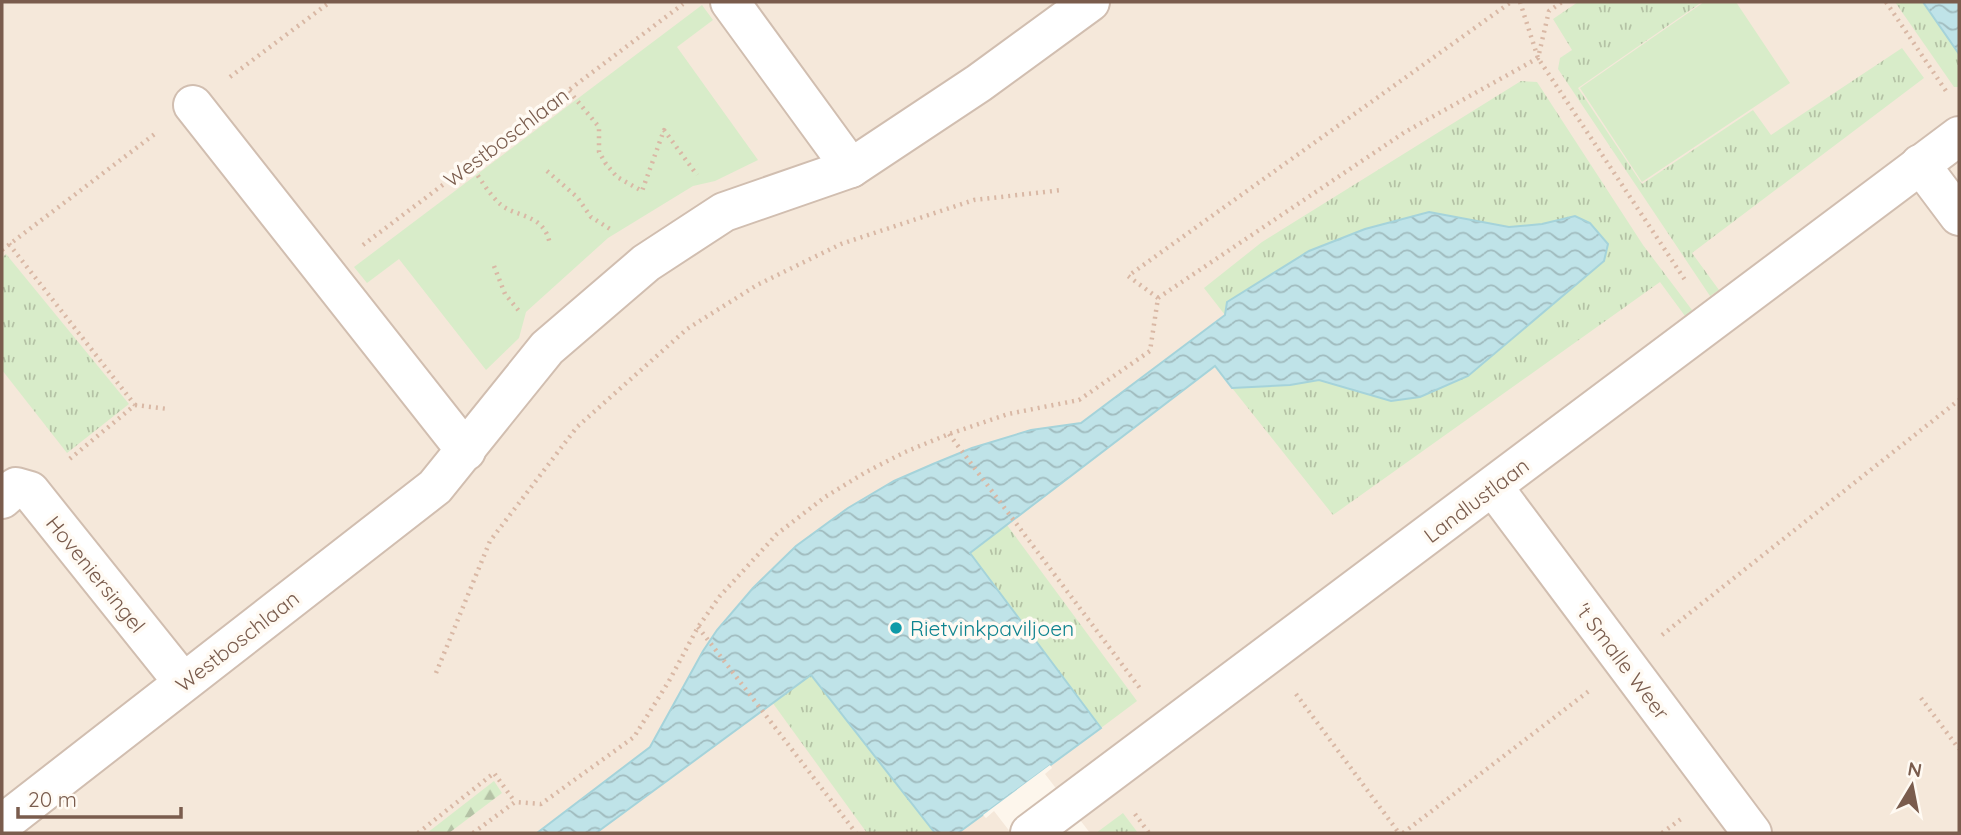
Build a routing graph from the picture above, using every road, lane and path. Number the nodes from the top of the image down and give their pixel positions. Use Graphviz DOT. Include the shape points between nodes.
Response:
graph roads {
  1 [pos="687,2"];
  2 [pos="730,2"];
  3 [pos="1090,2"];
  4 [pos="1511,2"];
  5 [pos="1520,2"];
  6 [pos="1562,2"];
  7 [pos="1886,2"];
  8 [pos="1538,58"];
  9 [pos="569,91"];
  10 [pos="1952,99"];
  11 [pos="193,105"];
  12 [pos="1959,136"];
  13 [pos="470,164"];
  14 [pos="1920,164"];
  15 [pos="851,168"];
  16 [pos="547,172"];
  17 [pos="1062,190"];
  18 [pos="724,212"];
  19 [pos="1959,216"];
  20 [pos="9,244"];
  21 [pos="550,245"];
  22 [pos="646,263"];
  23 [pos="326,273"];
  24 [pos="1158,298"];
  25 [pos="1713,322"];
  26 [pos="1959,400"];
  27 [pos="135,405"];
  28 [pos="168,409"];
  29 [pos="949,434"];
  30 [pos="466,451"];
  31 [pos="1493,488"];
  32 [pos="16,495"];
  33 [pos="698,627"];
  34 [pos="1267,654"];
  35 [pos="1625,664"];
  36 [pos="436,673"];
  37 [pos="183,682"];
  38 [pos="1922,698"];
  39 [pos="1170,729"];
  40 [pos="1959,749"];
  41 [pos="515,802"];
  42 [pos="2,824"];
  43 [pos="418,833"];
  44 [pos="473,833"];
  45 [pos="856,833"];
  46 [pos="1030,833"];
  47 [pos="1401,833"];
  48 [pos="1752,833"];
  1 -- 9 [label="path, Westboschlaan"];
  2 -- 15 [label="street"];
  3 -- 15 [label="street, Westboschlaan"];
  4 -- 24 [label="path" via="1128,276"];
  5 -- 8 [label="path"];
  6 -- 8 [label="path" via="1549,11"];
  7 -- 10 [label="path"];
  8 -- 24 [label="path" via="1405,132"];
  8 -- 25 [label="path"];
  9 -- 13 [label="path, Westboschlaan"];
  9 -- 18 [label="path" via="599,127 599,152 617,177 642,191 664,130"];
  11 -- 23 [label="street"];
  12 -- 14 [label="street, Landlustlaan"];
  13 -- 21 [label="path" via="502,206 540,225"];
  13 -- 23 [label="path, Westboschlaan"];
  14 -- 19 [label="street"];
  14 -- 25 [label="street, Landlustlaan"];
  15 -- 18 [label="street, Westboschlaan"];
  16 -- 22 [label="path" via="577,197 592,217 629,240"];
  17 -- 36 [label="path" via="974,200 841,244 757,285 687,329 577,427 490,541"];
  18 -- 22 [label="street, Westboschlaan"];
  20 -- 27 [label="path"];
  22 -- 30 [label="street, Westboschlaan" via="547,348"];
  23 -- 30 [label="street"];
  24 -- 29 [label="path" via="1150,351 1079,400 1007,414"];
  25 -- 31 [label="street, Landlustlaan"];
  26 -- 35 [label="path"];
  27 -- 28 [label="path"];
  27 -- 32 [label="path"];
  29 -- 33 [label="path" via="866,472 786,526 746,565"];
  29 -- 39 [label="path"];
  30 -- 37 [label="street, Westboschlaan" via="435,487"];
  31 -- 34 [label="street, Landlustlaan"];
  31 -- 35 [label="street, 't Smalle Weer"];
  32 -- 37 [label="street, Hoveniersingel"];
  33 -- 41 [label="path" via="634,737 541,804"];
  33 -- 45 [label="path"];
  34 -- 39 [label="street, Landlustlaan"];
  34 -- 47 [label="path"];
  35 -- 47 [label="path"];
  35 -- 48 [label="street, 't Smalle Weer"];
  37 -- 42 [label="street, Westboschlaan"];
  38 -- 40 [label="path"];
  39 -- 46 [label="street, Landlustlaan"];
  41 -- 43 [label="path" via="494,773"];
  41 -- 44 [label="path"];
}
